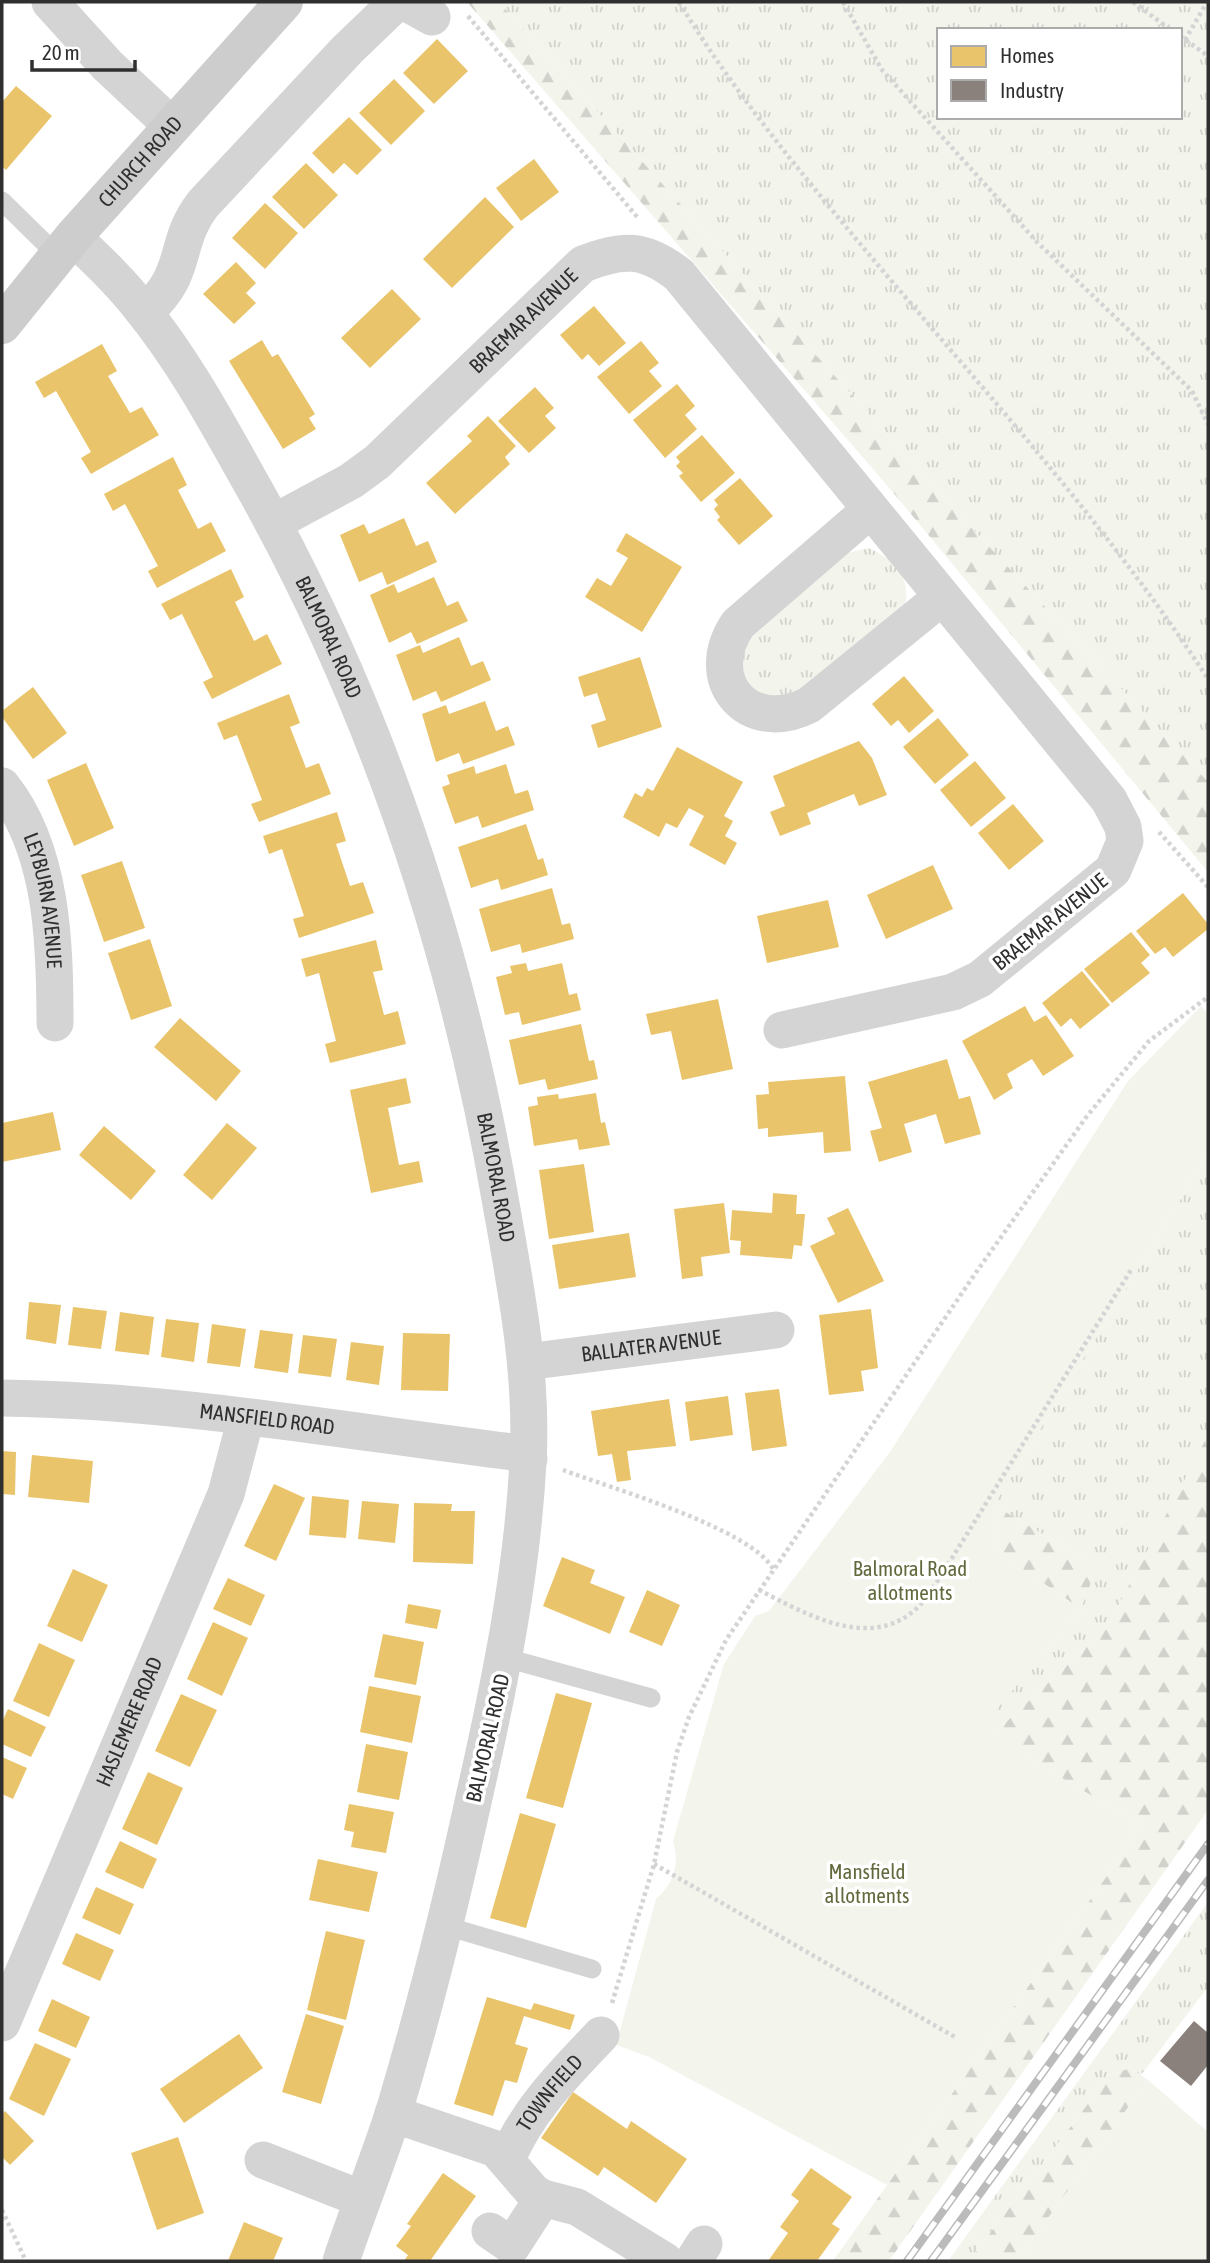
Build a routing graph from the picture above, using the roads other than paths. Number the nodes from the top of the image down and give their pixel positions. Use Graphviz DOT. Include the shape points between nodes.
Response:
graph roads {
  1 [pos="50,2"];
  2 [pos="284,2"];
  3 [pos="397,2"];
  4 [pos="171,125"];
  5 [pos="2,201"];
  6 [pos="65,246"];
  7 [pos="145,312"];
  8 [pos="2,325"];
  9 [pos="870,510"];
  10 [pos="273,523"];
  11 [pos="942,597"];
  12 [pos="2,786"];
  13 [pos="55,1023"];
  14 [pos="782,1030"];
  15 [pos="776,1330"];
  16 [pos="526,1362"];
  17 [pos="2,1398"];
  18 [pos="246,1418"];
  19 [pos="529,1458"];
  20 [pos="506,1658"];
  21 [pos="651,1698"];
  22 [pos="446,1926"];
  23 [pos="592,1969"];
  24 [pos="2,2023"];
  25 [pos="601,2035"];
  26 [pos="393,2114"];
  27 [pos="507,2159"];
  28 [pos="263,2160"];
  29 [pos="543,2198"];
  30 [pos="362,2199"];
  31 [pos="490,2231"];
  32 [pos="341,2261"];
  33 [pos="665,2261"];
  1 -- 4 [label="street" via="107,65"];
  2 -- 4 [label="main road, CHURCH ROAD"];
  3 -- 7 [label="street" via="203,204 187,232 169,288"];
  4 -- 6 [label="main road, CHURCH ROAD"];
  5 -- 6 [label="lane"];
  6 -- 7 [label="street, BALMORAL ROAD"];
  6 -- 8 [label="main road, CHURCH ROAD"];
  7 -- 10 [label="street, BALMORAL ROAD" via="213,416"];
  9 -- 10 [label="street, BRAEMAR AVENUE" via="679,275 642,253 601,257 583,264 377,462"];
  9 -- 11 [label="street, BRAEMAR AVENUE"];
  9 -- 11 [label="street" via="738,624 727,639 726,679 737,699 753,711 791,714 809,705"];
  10 -- 16 [label="street, BALMORAL ROAD" via="370,732 435,922 469,1043 492,1152"];
  11 -- 14 [label="street, BRAEMAR AVENUE" via="1113,806 1124,827 1121,856 1102,881 968,986"];
  12 -- 13 [label="street, LEYBURN AVENUE" via="34,848 44,887 55,976"];
  15 -- 16 [label="street, BALLATER AVENUE"];
  16 -- 19 [label="street, BALMORAL ROAD"];
  17 -- 18 [label="street, MANSFIELD ROAD" via="61,1398"];
  18 -- 19 [label="street, MANSFIELD ROAD" via="513,1452"];
  18 -- 24 [label="street, HASLEMERE ROAD" via="226,1494"];
  19 -- 20 [label="street, BALMORAL ROAD"];
  20 -- 21 [label="lane"];
  20 -- 22 [label="street, BALMORAL ROAD"];
  22 -- 23 [label="lane"];
  22 -- 26 [label="street, BALMORAL ROAD"];
  25 -- 27 [label="street, TOWNFIELD" via="538,2103"];
  26 -- 27 [label="street, TOWNFIELD" via="481,2142"];
  26 -- 30 [label="street, BALMORAL ROAD"];
  27 -- 29 [label="street, TOWNFIELD" via="525,2184"];
  28 -- 30 [label="street"];
  29 -- 31 [label="street" via="512,2246"];
  29 -- 33 [label="street, TOWNFIELD" via="577,2207"];
  30 -- 32 [label="street, BALMORAL ROAD"];
}
